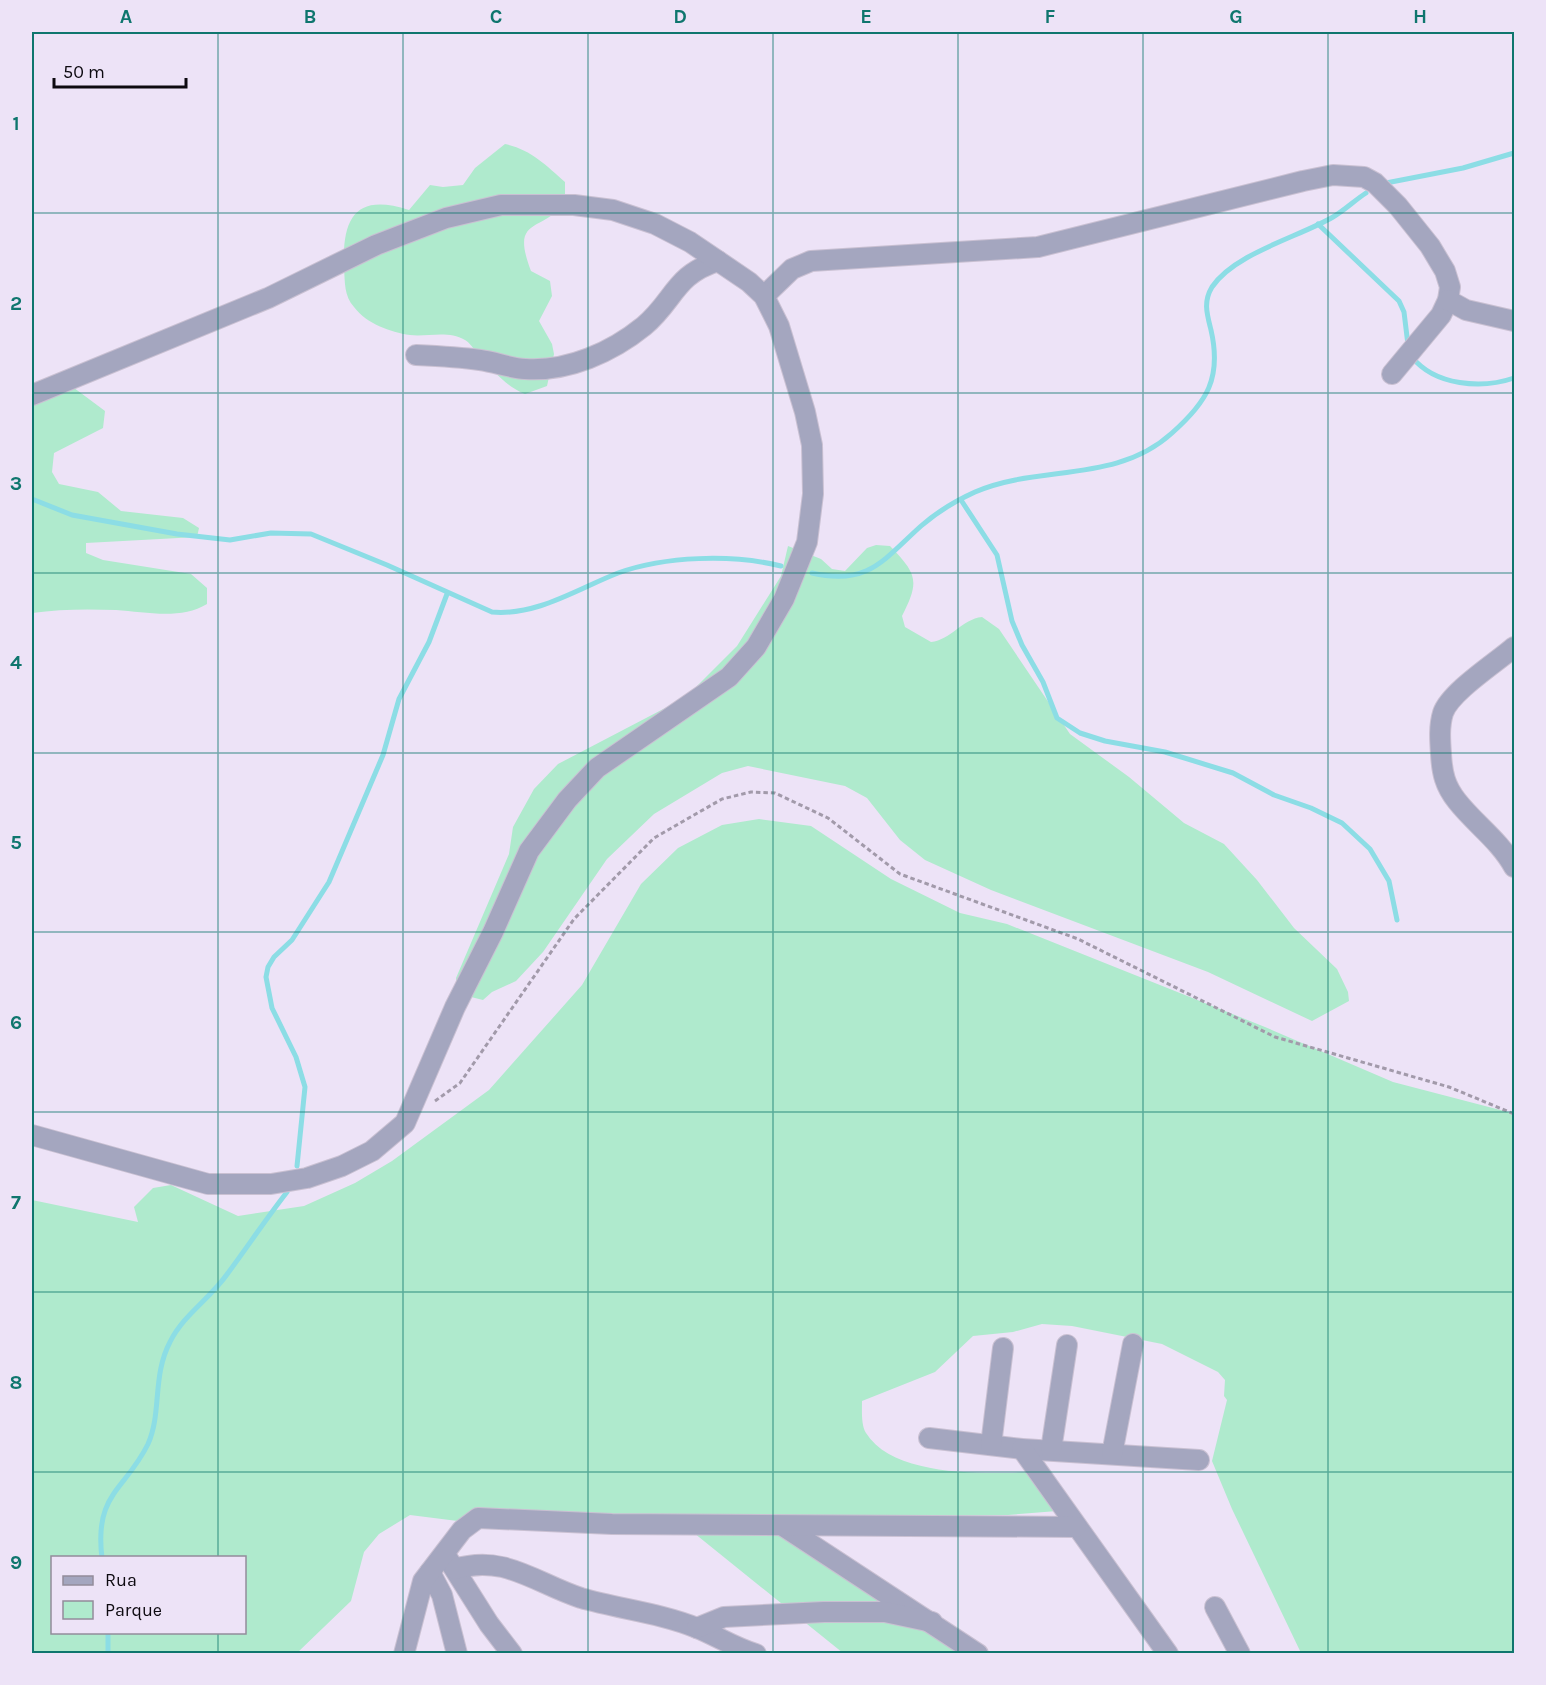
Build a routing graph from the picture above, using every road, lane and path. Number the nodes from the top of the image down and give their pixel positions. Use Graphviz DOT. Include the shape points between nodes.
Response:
graph roads {
  1 [pos="717,261"];
  2 [pos="764,296"];
  3 [pos="1448,300"];
  4 [pos="1515,321"];
  5 [pos="416,355"];
  6 [pos="1392,374"];
  7 [pos="32,395"];
  8 [pos="1515,647"];
  9 [pos="1515,867"];
  10 [pos="432,1103"];
  11 [pos="1515,1114"];
  12 [pos="32,1135"];
  13 [pos="1133,1344"];
  14 [pos="1067,1345"];
  15 [pos="1003,1348"];
  16 [pos="929,1438"];
  17 [pos="992,1445"];
  18 [pos="1022,1449"];
  19 [pos="1051,1450"];
  20 [pos="1112,1454"];
  21 [pos="1199,1460"];
  22 [pos="783,1526"];
  23 [pos="1076,1527"];
  24 [pos="444,1552"];
  25 [pos="455,1569"];
  26 [pos="430,1572"];
  27 [pos="1215,1607"];
  28 [pos="932,1622"];
  29 [pos="697,1628"];
  30 [pos="404,1653"];
  31 [pos="457,1653"];
  32 [pos="512,1653"];
  33 [pos="756,1653"];
  34 [pos="978,1653"];
  35 [pos="1168,1653"];
  36 [pos="1240,1653"];
  1 -- 2 [label="street"];
  1 -- 5 [label="street" via="689,273 658,314 595,356 566,365 526,369 481,360"];
  1 -- 7 [label="street" via="690,242 613,210 574,205 501,205 446,218 376,245 268,298"];
  2 -- 3 [label="street" via="792,269 811,261 1038,246 1303,181 1351,175 1376,183 1430,246 1445,271 1450,287"];
  2 -- 12 [label="street" via="791,361 812,445 813,494 807,542 784,599 756,646 729,677 597,768 529,851 405,1123 372,1151 342,1166 307,1178 250,1185 208,1184"];
  3 -- 4 [label="street" via="1466,310"];
  3 -- 6 [label="street" via="1441,315"];
  8 -- 9 [label="street" via="1458,694 1444,710 1440,731 1446,786"];
  10 -- 11 [label="path" via="460,1083 574,919 654,838 722,799 751,792 775,793 828,818 900,874 1078,939 1275,1037 1449,1087"];
  13 -- 20 [label="street"];
  14 -- 19 [label="street"];
  15 -- 17 [label="street"];
  16 -- 17 [label="street"];
  17 -- 18 [label="street"];
  18 -- 19 [label="street"];
  18 -- 23 [label="street"];
  19 -- 20 [label="street"];
  20 -- 21 [label="street"];
  22 -- 23 [label="street"];
  22 -- 24 [label="street" via="478,1518"];
  22 -- 28 [label="street"];
  23 -- 35 [label="street"];
  24 -- 25 [label="street"];
  24 -- 26 [label="street"];
  25 -- 29 [label="street" via="475,1563 494,1564 581,1598"];
  25 -- 32 [label="street"];
  26 -- 30 [label="street" via="423,1581"];
  26 -- 31 [label="street" via="442,1595"];
  27 -- 36 [label="street"];
  28 -- 29 [label="street" via="885,1612 824,1612 724,1617"];
  28 -- 34 [label="street"];
  29 -- 33 [label="street"];
}
